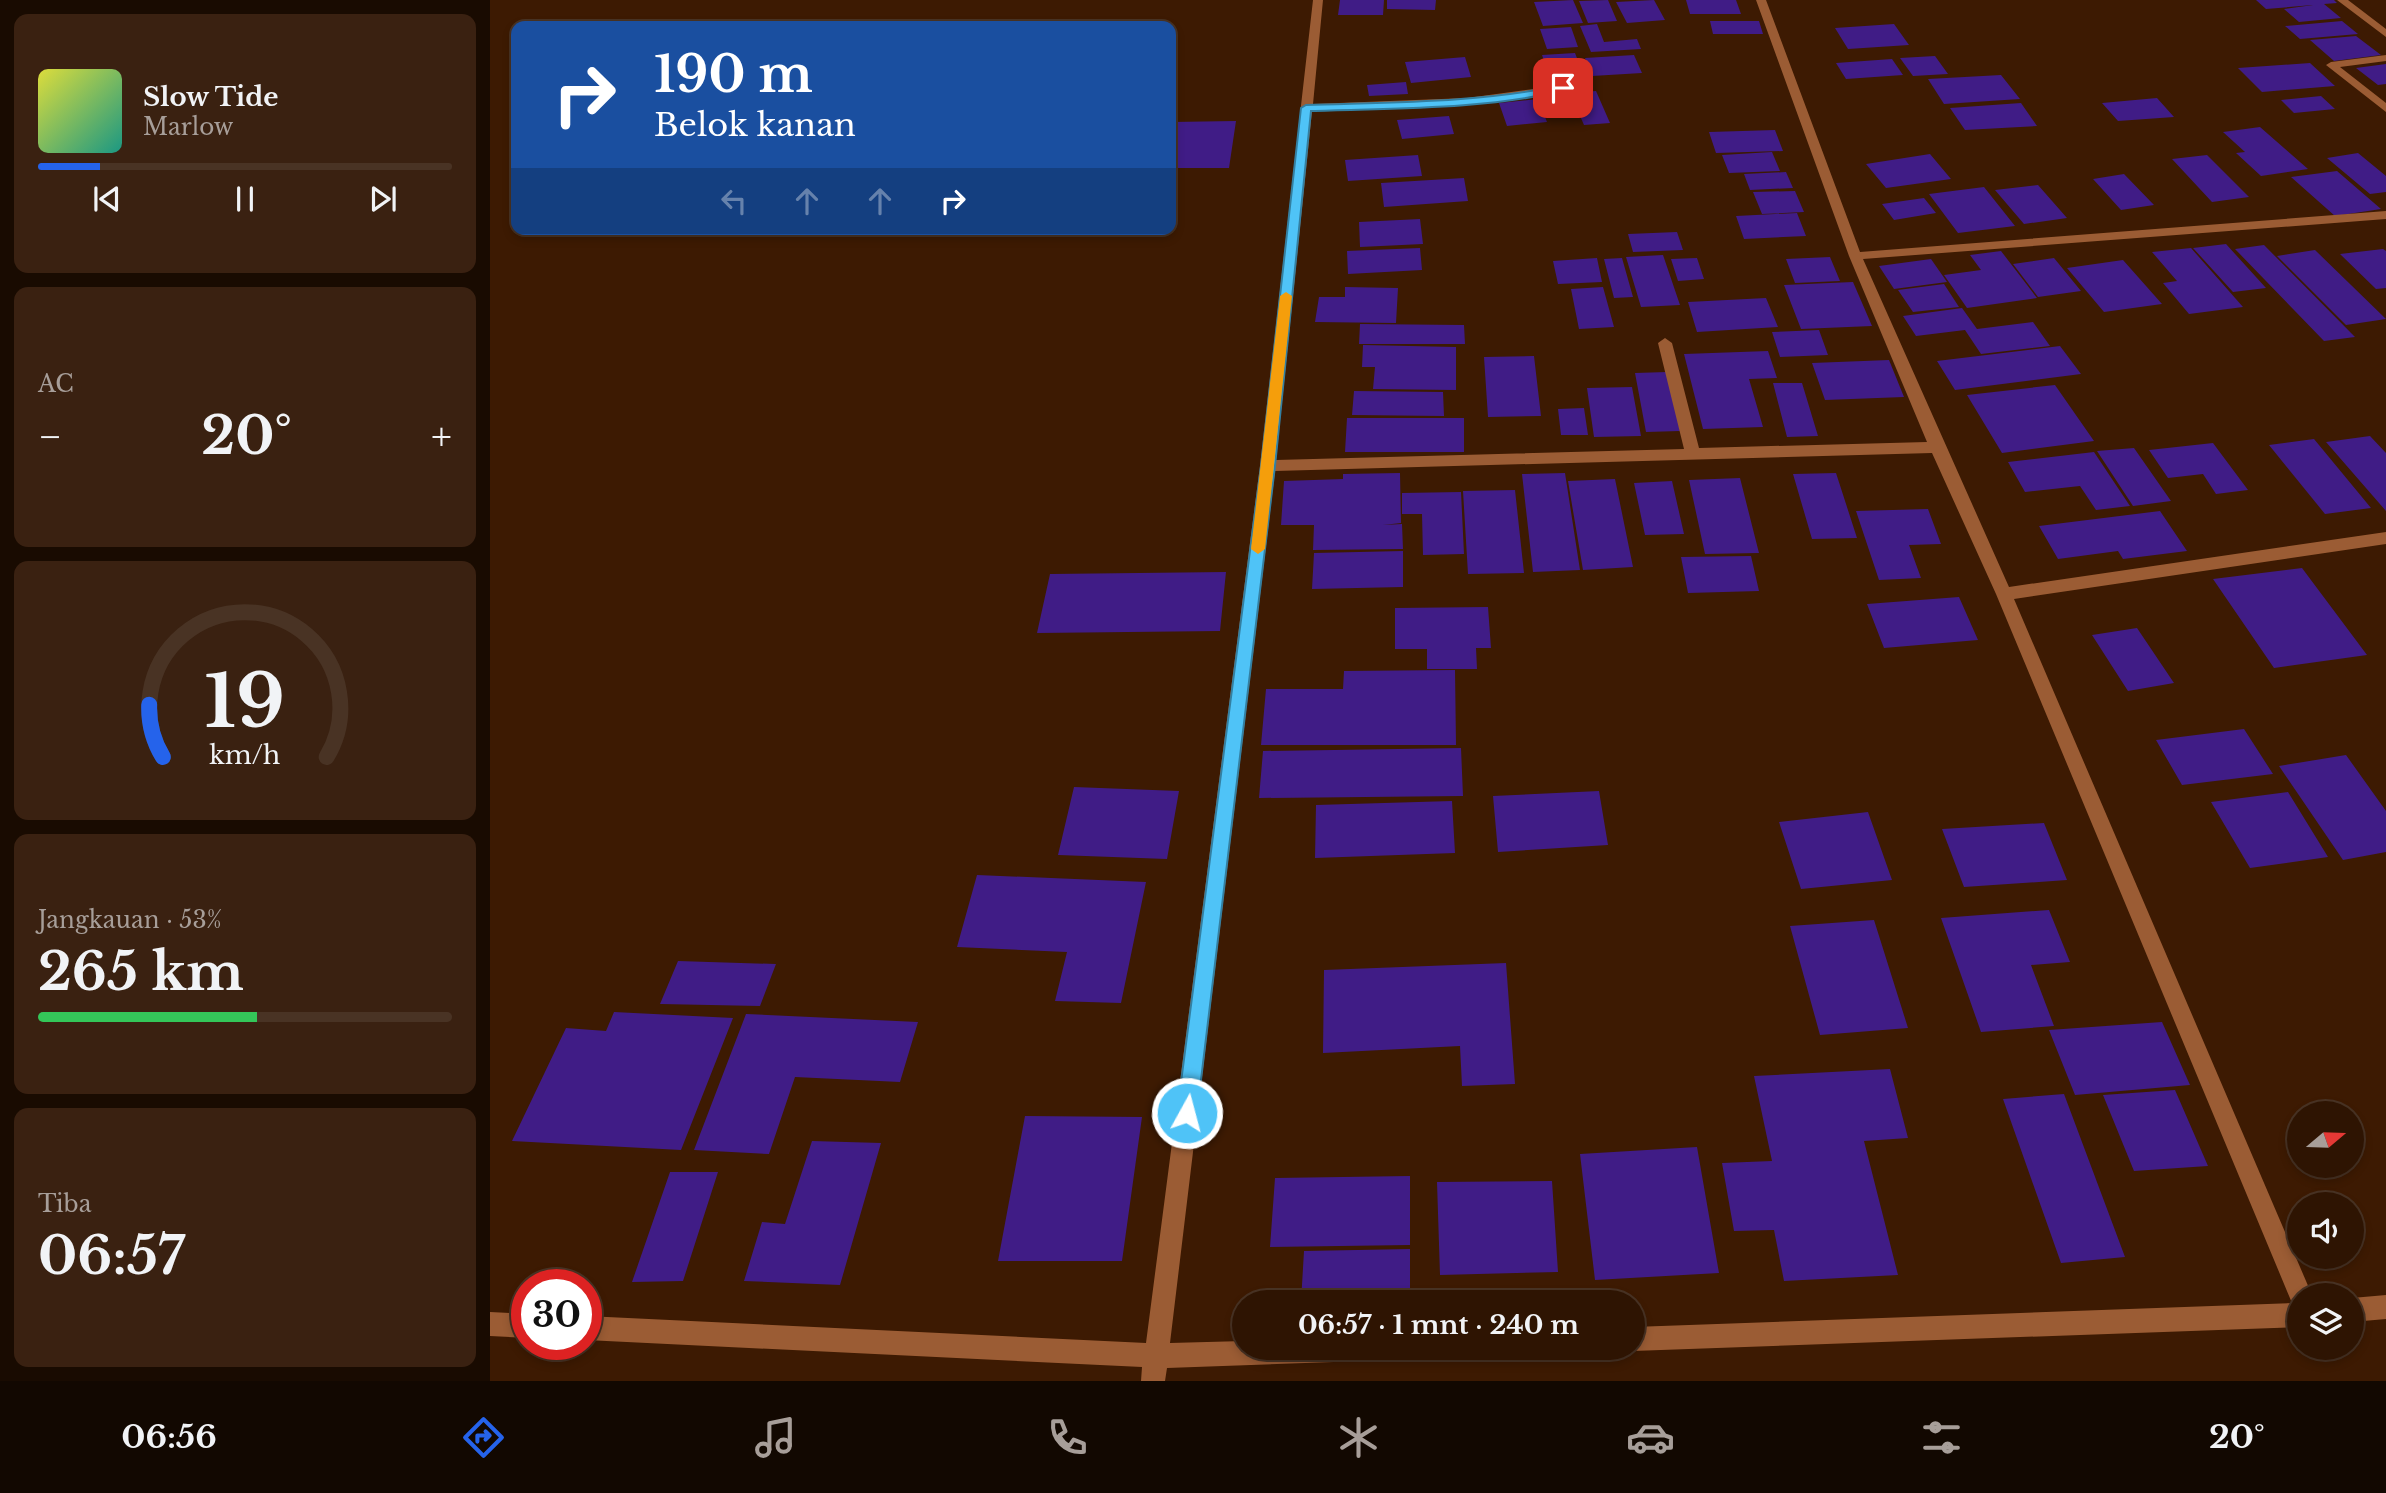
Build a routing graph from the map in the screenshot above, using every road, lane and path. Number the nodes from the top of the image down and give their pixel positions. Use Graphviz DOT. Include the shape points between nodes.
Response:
graph roads {
  1 [pos="1318,0"];
  2 [pos="1761,0"];
  3 [pos="2342,0"];
  4 [pos="2386,34"];
  5 [pos="2386,58"];
  6 [pos="1563,88"];
  7 [pos="1306,108"];
  8 [pos="2386,109"];
  9 [pos="2386,215"];
  10 [pos="1855,256"];
  11 [pos="1665,343"];
  12 [pos="1937,447"];
  13 [pos="1693,454"];
  14 [pos="1268,466"];
  15 [pos="2386,538"];
  16 [pos="2004,594"];
  17 [pos="2295,1283"];
  18 [pos="2386,1307"];
  19 [pos="2364,1309"];
  20 [pos="2287,1315"];
  21 [pos="490,1324"];
  22 [pos="511,1325"];
  23 [pos="602,1329"];
  24 [pos="1645,1339"];
  25 [pos="1232,1353"];
  26 [pos="1157,1356"];
  27 [pos="1153,1381"];
  1 -- 7 [label="street"];
  2 -- 10 [label="street"];
  3 -- 4 [label="street"];
  5 -- 8 [label="street" via="2331,65"];
  6 -- 7 [label="street" via="1467,102"];
  7 -- 14 [label="street"];
  9 -- 10 [label="street"];
  10 -- 12 [label="street"];
  11 -- 13 [label="street"];
  12 -- 13 [label="street"];
  12 -- 16 [label="street"];
  13 -- 14 [label="street"];
  14 -- 26 [label="street"];
  15 -- 16 [label="street"];
  16 -- 17 [label="street"];
  18 -- 19 [label="street"];
  20 -- 24 [label="street"];
  21 -- 22 [label="street"];
  23 -- 26 [label="street"];
  25 -- 26 [label="street"];
  26 -- 27 [label="street"];
}
